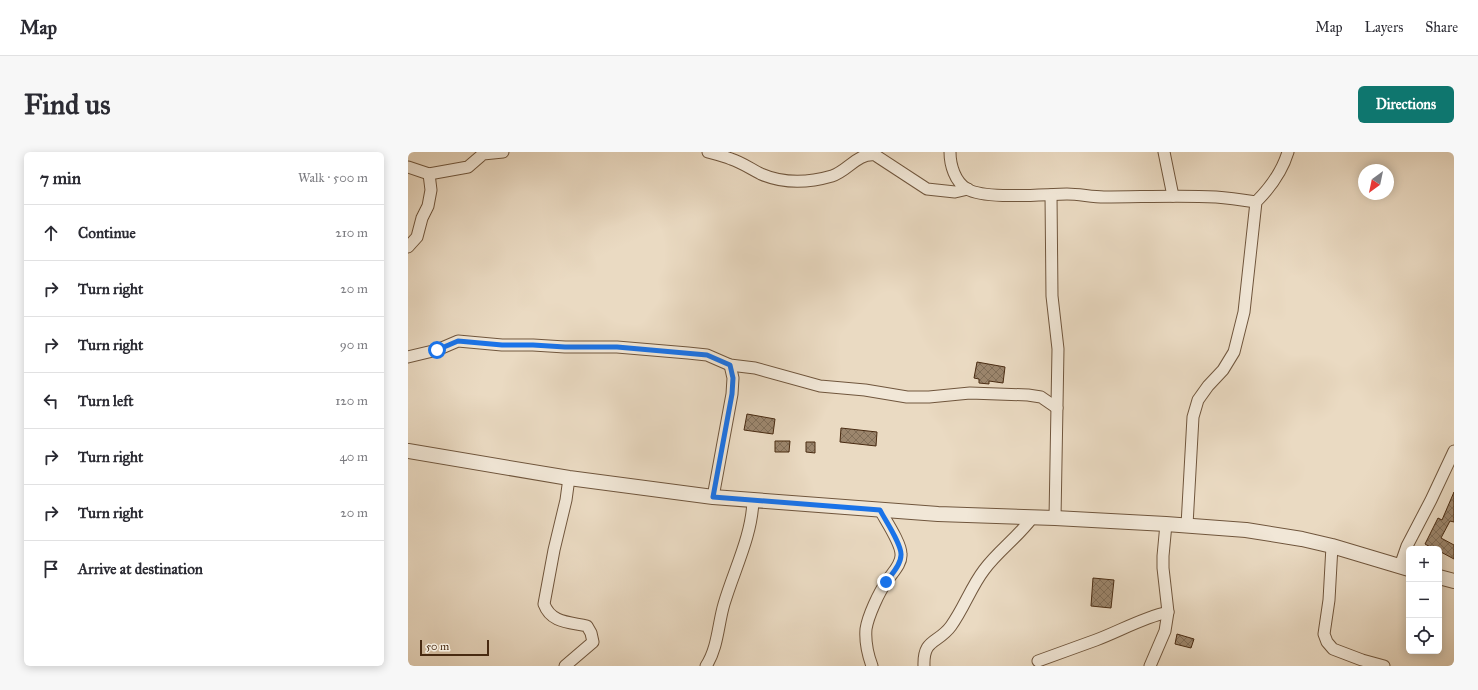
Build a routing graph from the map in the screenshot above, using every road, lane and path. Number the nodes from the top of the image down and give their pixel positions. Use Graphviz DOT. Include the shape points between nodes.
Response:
graph roads {
  1 [pos="503,152"];
  2 [pos="708,152"];
  3 [pos="950,152"];
  4 [pos="1164,152"];
  5 [pos="1288,152"];
  6 [pos="408,167"];
  7 [pos="429,174"];
  8 [pos="968,189"];
  9 [pos="1051,195"];
  10 [pos="1174,196"];
  11 [pos="1256,202"];
  12 [pos="408,247"];
  13 [pos="408,357"];
  14 [pos="730,365"];
  15 [pos="1058,408"];
  16 [pos="408,451"];
  17 [pos="1454,451"];
  18 [pos="1451,467"];
  19 [pos="569,478"];
  20 [pos="713,497"];
  21 [pos="753,500"];
  22 [pos="880,510"];
  23 [pos="1032,518"];
  24 [pos="1055,518"];
  25 [pos="1166,524"];
  26 [pos="1187,525"];
  27 [pos="1332,546"];
  28 [pos="1404,567"];
  29 [pos="1442,578"];
  30 [pos="1454,581"];
  31 [pos="1168,612"];
  32 [pos="1038,661"];
  33 [pos="565,666"];
  34 [pos="706,666"];
  35 [pos="872,666"];
  36 [pos="924,666"];
  37 [pos="1150,666"];
  38 [pos="1384,666"];
  1 -- 7 [label="street" via="483,154 468,167"];
  2 -- 8 [label="street" via="732,159 783,181 809,182 834,175 869,154 875,155 927,189 955,192"];
  3 -- 8 [label="street" via="953,170"];
  4 -- 10 [label="street"];
  5 -- 11 [label="street" via="1278,176"];
  6 -- 7 [label="street"];
  7 -- 12 [label="street" via="431,190 428,206 417,237"];
  8 -- 9 [label="street" via="979,193"];
  9 -- 10 [label="street"];
  9 -- 15 [label="street" via="1052,296 1058,349"];
  10 -- 11 [label="street" via="1217,197"];
  11 -- 26 [label="street" via="1244,312 1234,352 1198,400 1194,417"];
  13 -- 14 [label="street" via="437,350 458,341 688,352 707,355"];
  14 -- 15 [label="street" via="755,368 820,386 907,397 970,393 1028,395 1041,397"];
  14 -- 20 [label="street" via="733,378 732,394"];
  15 -- 24 [label="street"];
  16 -- 19 [label="street"];
  17 -- 18 [label="street"];
  18 -- 28 [label="street" via="1407,546"];
  19 -- 20 [label="street"];
  19 -- 33 [label="street" via="544,604 554,619 587,626 593,642"];
  20 -- 21 [label="street"];
  21 -- 22 [label="street"];
  21 -- 34 [label="street" via="752,517 724,603 712,657"];
  22 -- 23 [label="street"];
  22 -- 35 [label="street" via="902,556 870,615 866,630"];
  23 -- 24 [label="street"];
  23 -- 36 [label="street" via="1022,532 984,570 951,627 942,637 926,647 923,656"];
  24 -- 25 [label="street"];
  25 -- 26 [label="street"];
  25 -- 31 [label="street" via="1163,562"];
  26 -- 27 [label="street" via="1246,530"];
  27 -- 28 [label="street"];
  27 -- 38 [label="street" via="1324,634 1327,642 1333,649"];
  29 -- 30 [label="street"];
  31 -- 32 [label="street"];
  31 -- 37 [label="street" via="1165,631"];
}
